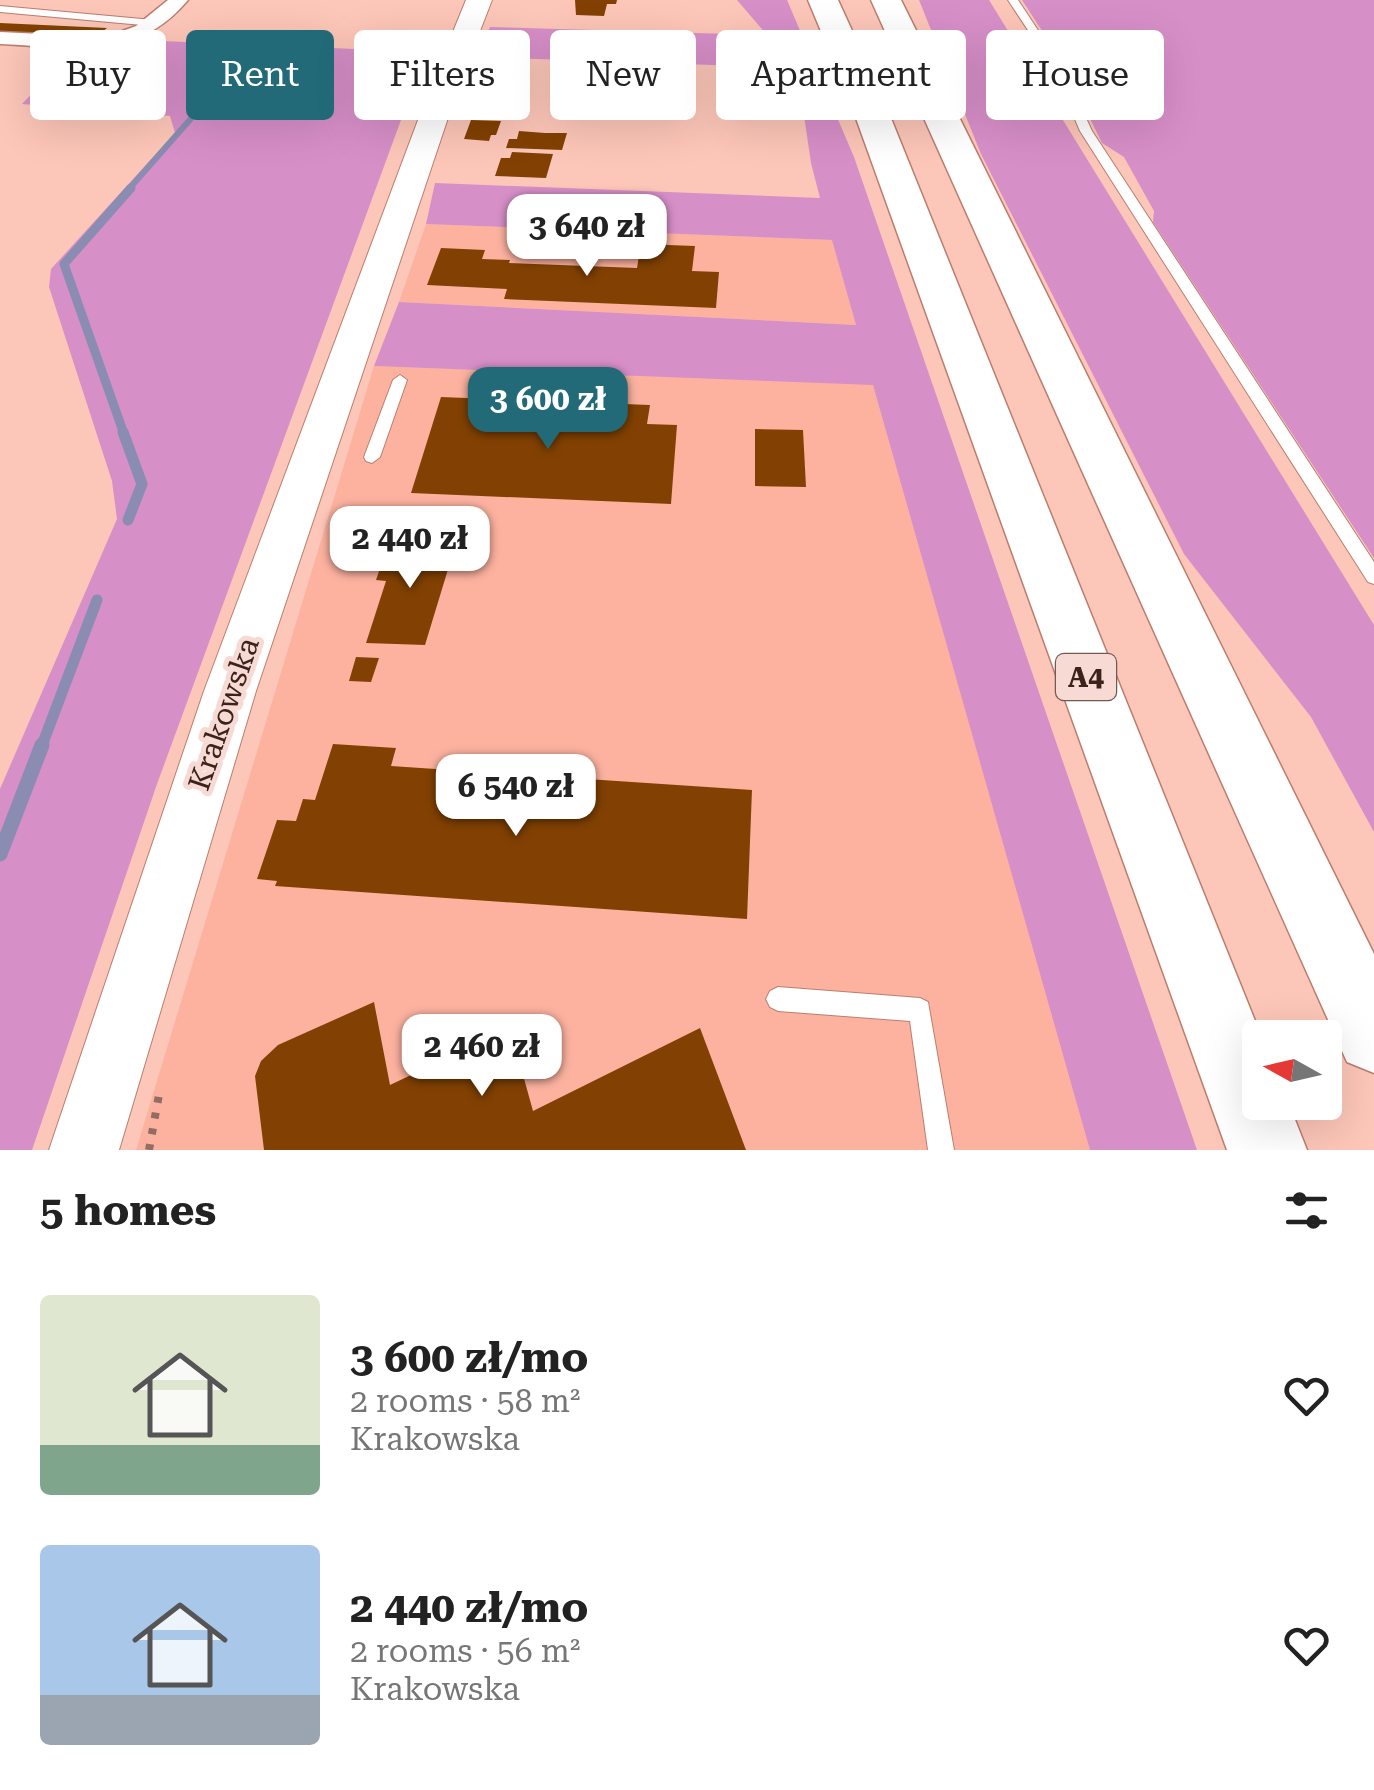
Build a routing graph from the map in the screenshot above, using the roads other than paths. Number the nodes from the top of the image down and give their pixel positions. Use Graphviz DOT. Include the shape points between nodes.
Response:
graph roads {
  1 [pos="179,0"];
  2 [pos="479,0"];
  3 [pos="823,0"];
  4 [pos="886,0"];
  5 [pos="1012,0"];
  6 [pos="0,9"];
  7 [pos="152,24"];
  8 [pos="0,38"];
  9 [pos="400,380"];
  10 [pos="372,457"];
  11 [pos="1374,577"];
  12 [pos="778,999"];
  13 [pos="1374,1036"];
  14 [pos="84,1150"];
  15 [pos="941,1150"];
  16 [pos="1267,1150"];
  1 -- 7 [label="street"];
  2 -- 14 [label="street, Krakowska" via="230,691"];
  3 -- 16 [label="highway, A4"];
  4 -- 13 [label="highway"];
  5 -- 11 [label="lane" via="1058,68 1086,131"];
  6 -- 7 [label="lane"];
  7 -- 8 [label="street" via="108,43"];
  9 -- 10 [label="lane"];
  12 -- 15 [label="lane" via="920,1010"];
}
